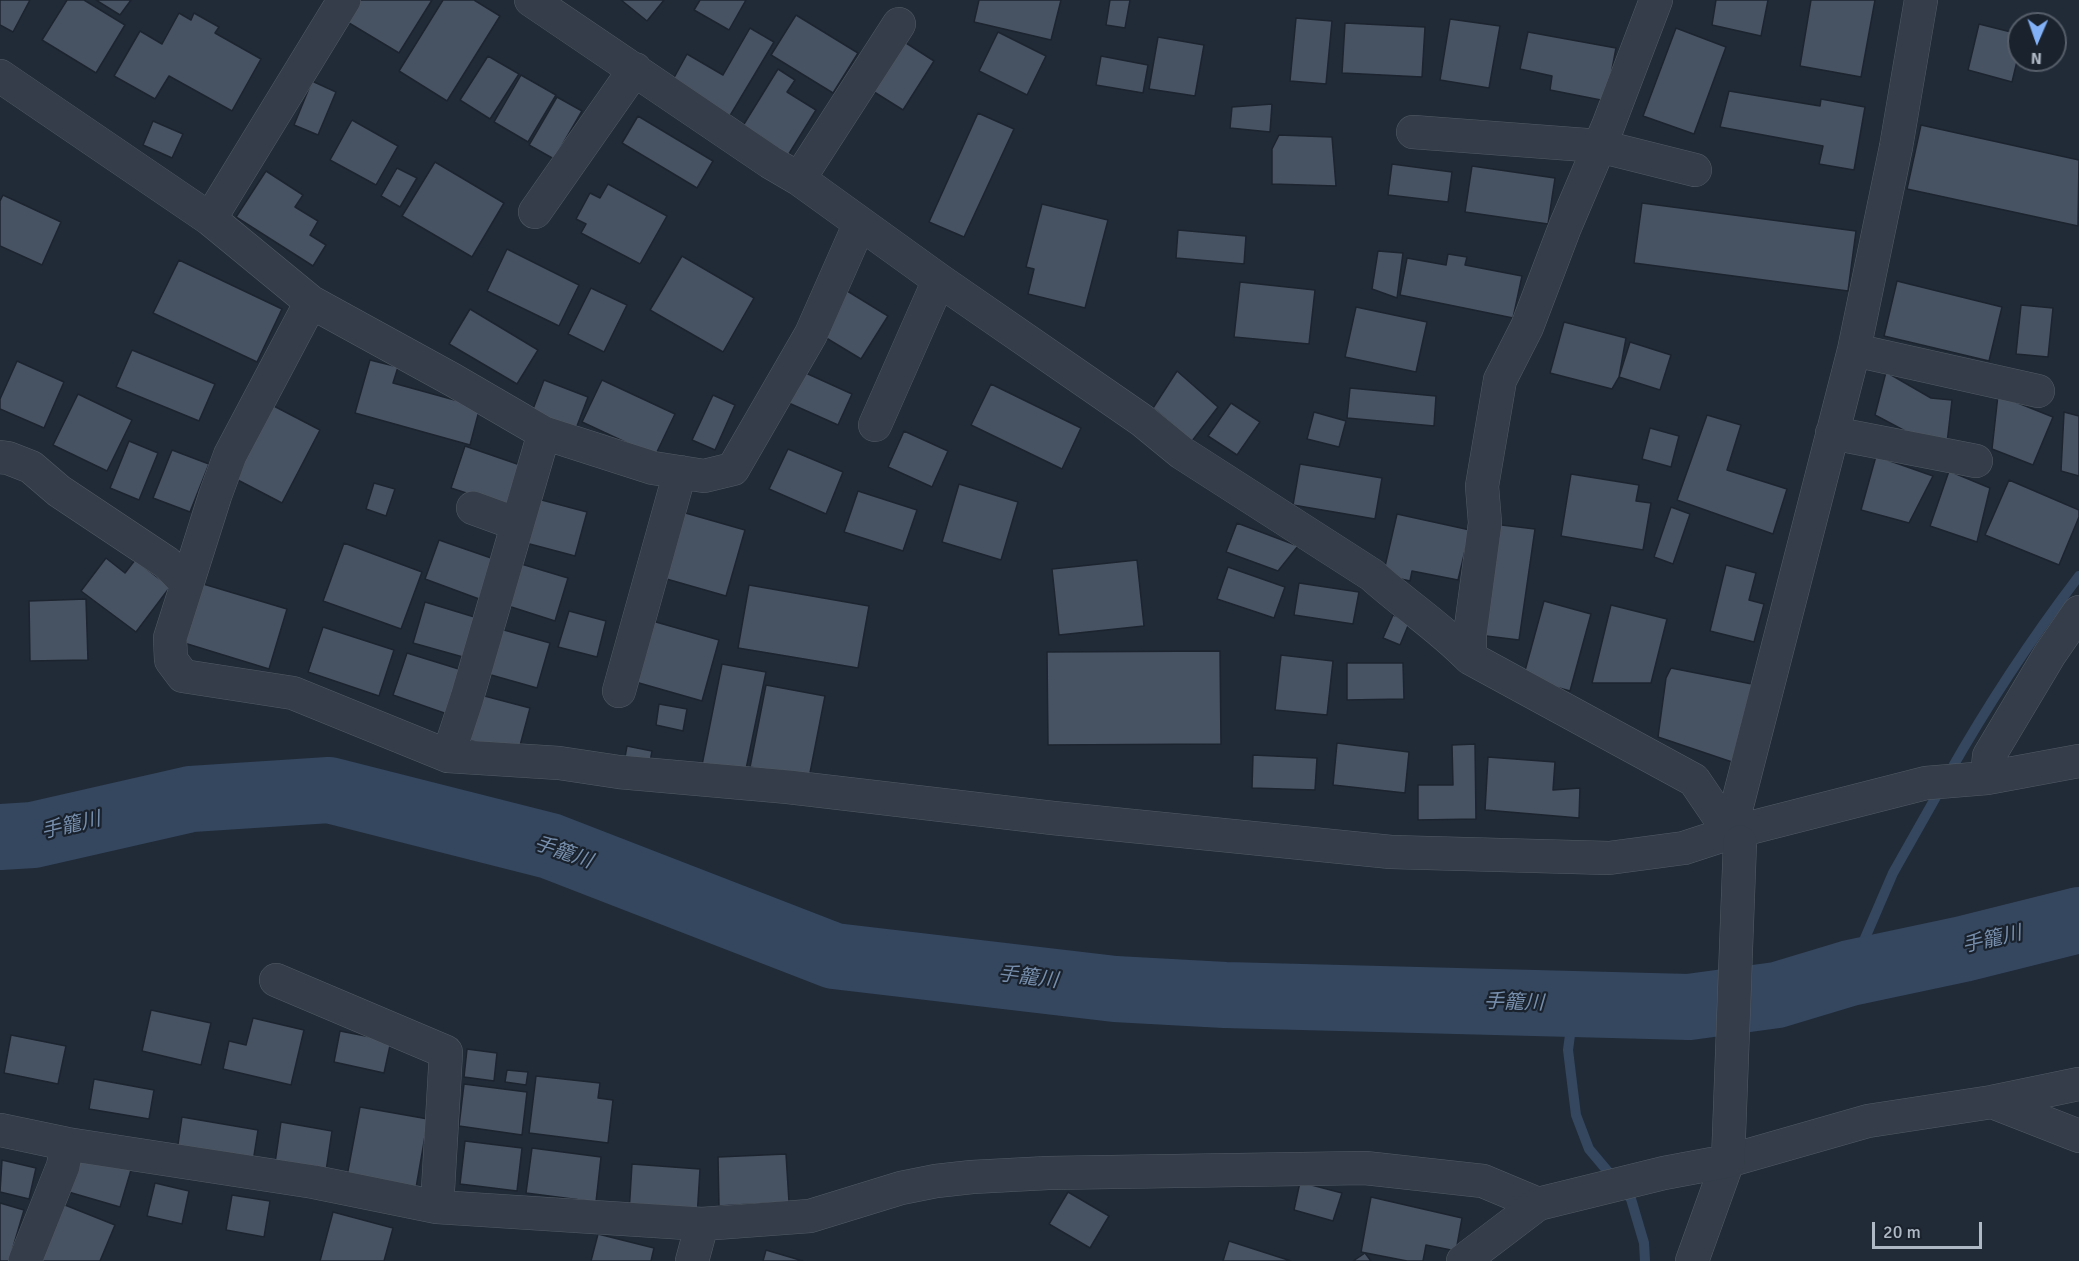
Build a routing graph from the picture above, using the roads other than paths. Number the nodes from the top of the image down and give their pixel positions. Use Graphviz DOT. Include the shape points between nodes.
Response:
graph roads {
  1 [pos="344,0"];
  2 [pos="531,0"];
  3 [pos="1656,0"];
  4 [pos="1921,0"];
  5 [pos="899,24"];
  6 [pos="635,69"];
  7 [pos="0,76"];
  8 [pos="1413,132"];
  9 [pos="1599,146"];
  10 [pos="1695,170"];
  11 [pos="799,179"];
  12 [pos="535,212"];
  13 [pos="210,219"];
  14 [pos="860,223"];
  15 [pos="939,280"];
  16 [pos="311,302"];
  17 [pos="1854,350"];
  18 [pos="2038,391"];
  19 [pos="875,425"];
  20 [pos="544,433"];
  21 [pos="1832,433"];
  22 [pos="0,458"];
  23 [pos="1976,461"];
  24 [pos="680,472"];
  25 [pos="473,508"];
  26 [pos="518,524"];
  27 [pos="186,583"];
  28 [pos="2079,612"];
  29 [pos="1470,658"];
  30 [pos="619,691"];
  31 [pos="448,756"];
  32 [pos="2079,760"];
  33 [pos="1976,779"];
  34 [pos="1735,837"];
  35 [pos="276,980"];
  36 [pos="2079,1084"];
  37 [pos="1992,1102"];
  38 [pos="0,1130"];
  39 [pos="2079,1136"];
  40 [pos="66,1144"];
  41 [pos="1728,1161"];
  42 [pos="1538,1204"];
  43 [pos="437,1207"];
  44 [pos="702,1224"];
  45 [pos="25,1261"];
  46 [pos="692,1261"];
  47 [pos="1463,1261"];
  48 [pos="1692,1261"];
  1 -- 13 [label="street"];
  2 -- 6 [label="street"];
  3 -- 9 [label="street"];
  4 -- 17 [label="street" via="1896,147"];
  5 -- 11 [label="street"];
  6 -- 11 [label="street"];
  6 -- 12 [label="street"];
  7 -- 13 [label="street"];
  8 -- 9 [label="street"];
  9 -- 10 [label="street"];
  9 -- 29 [label="street" via="1527,327 1500,380 1482,486 1485,523"];
  11 -- 14 [label="street"];
  13 -- 16 [label="street"];
  14 -- 15 [label="street"];
  14 -- 24 [label="street" via="811,334 733,469 704,476"];
  15 -- 19 [label="street"];
  15 -- 29 [label="street" via="1143,421 1182,453 1372,575"];
  16 -- 20 [label="street"];
  16 -- 27 [label="street" via="230,455"];
  17 -- 18 [label="street"];
  17 -- 21 [label="street"];
  20 -- 24 [label="street" via="653,468"];
  20 -- 26 [label="street"];
  21 -- 23 [label="street"];
  21 -- 34 [label="street"];
  22 -- 27 [label="street" via="31,467 59,491 167,563"];
  24 -- 30 [label="street"];
  25 -- 26 [label="street"];
  26 -- 31 [label="street"];
  27 -- 31 [label="street" via="170,638 171,660 183,676 293,693"];
  28 -- 33 [label="street"];
  29 -- 34 [label="street" via="1694,780"];
  31 -- 34 [label="street" via="559,763 1391,852 1610,858"];
  32 -- 33 [label="street"];
  33 -- 34 [label="street" via="1926,783"];
  34 -- 41 [label="street"];
  35 -- 43 [label="street" via="446,1052"];
  36 -- 37 [label="street"];
  37 -- 39 [label="street"];
  37 -- 41 [label="street" via="1868,1121"];
  38 -- 40 [label="street"];
  40 -- 43 [label="street" via="314,1182"];
  40 -- 45 [label="street" via="63,1166"];
  41 -- 42 [label="street"];
  41 -- 48 [label="street"];
  42 -- 44 [label="street" via="1483,1181 1365,1168 1048,1173 936,1181 810,1216"];
  42 -- 47 [label="street"];
  43 -- 44 [label="street"];
  44 -- 46 [label="street"];
}
